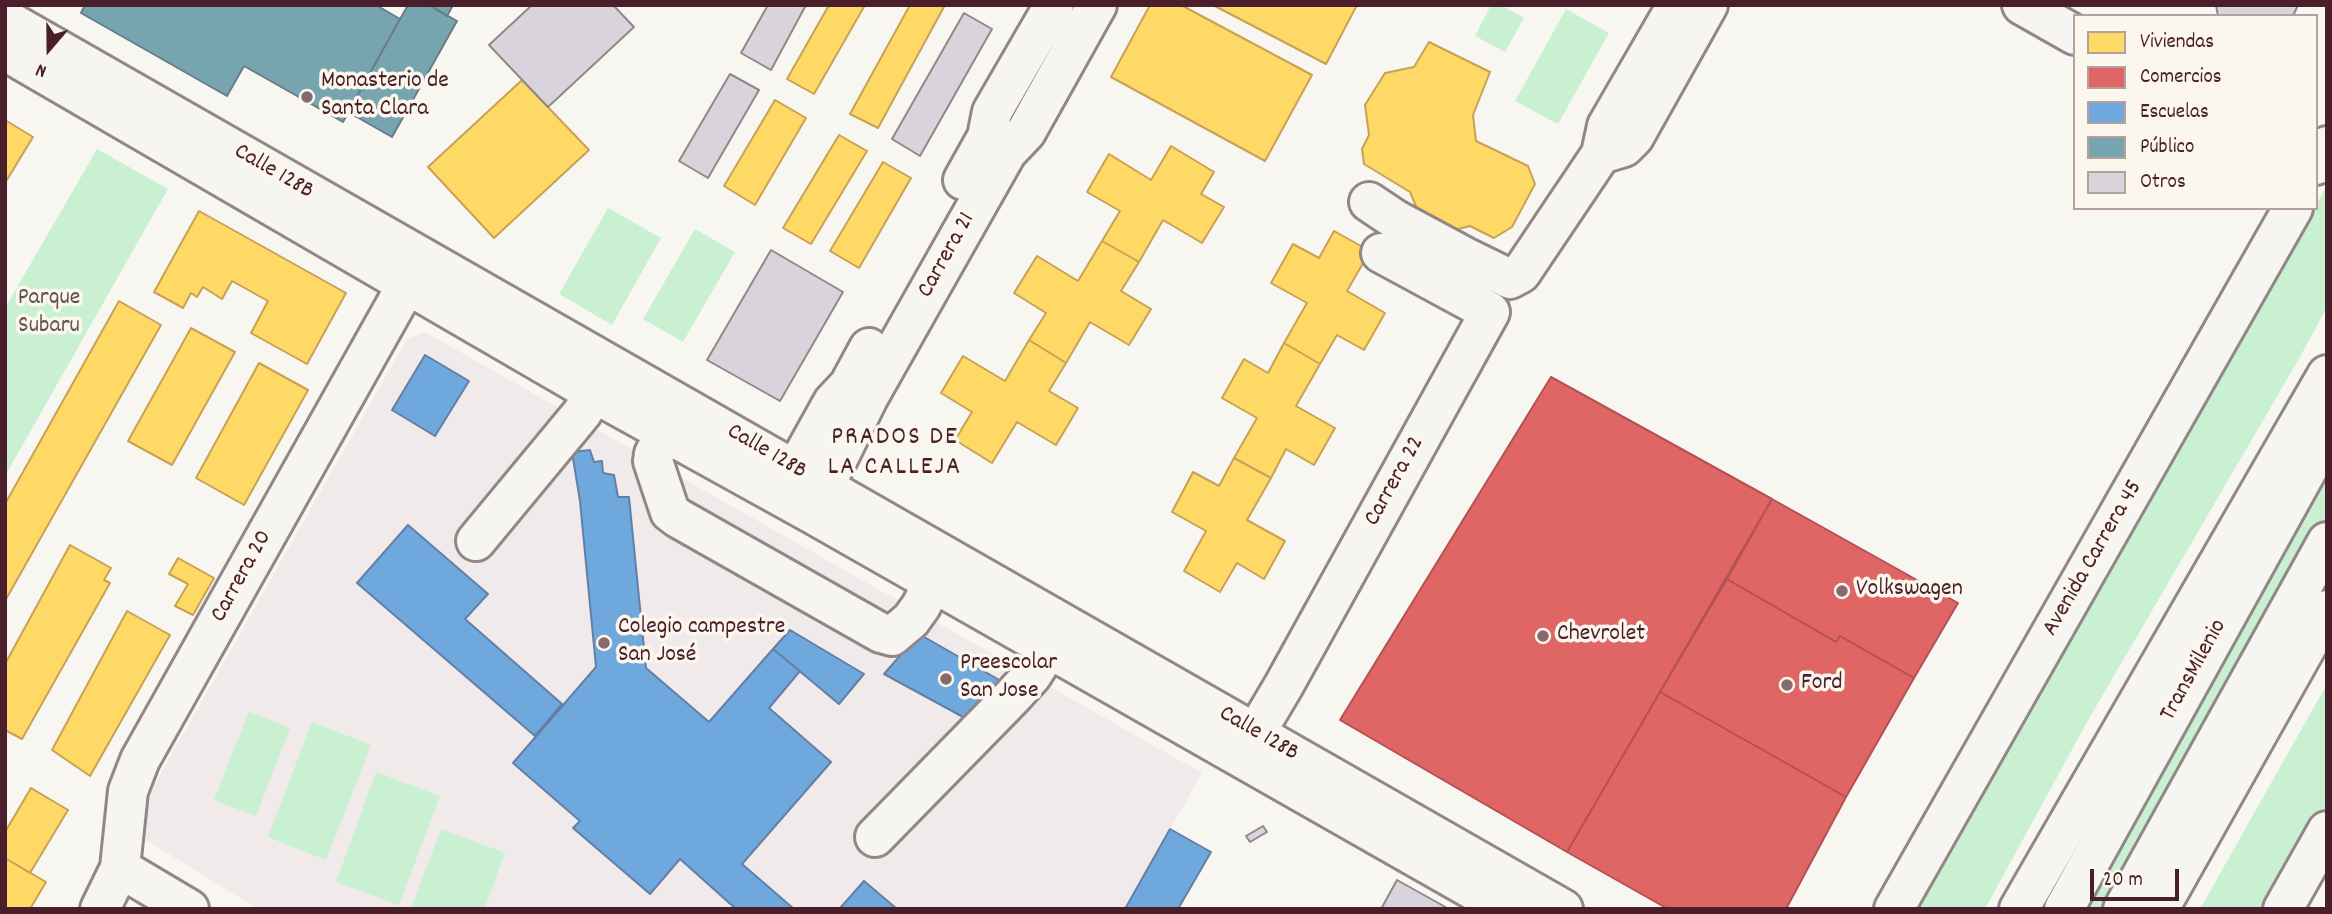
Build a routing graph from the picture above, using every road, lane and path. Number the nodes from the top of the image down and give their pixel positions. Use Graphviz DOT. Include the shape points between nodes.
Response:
graph roads {
  1 [pos="1054,5"];
  2 [pos="1097,5"];
  3 [pos="1677,5"];
  4 [pos="1707,5"];
  5 [pos="2022,5"];
  6 [pos="5,19"];
  7 [pos="2073,34"];
  8 [pos="5,51"];
  9 [pos="2327,146"];
  10 [pos="1601,154"];
  11 [pos="2318,162"];
  12 [pos="1369,202"];
  13 [pos="2292,210"];
  14 [pos="1381,253"];
  15 [pos="415,271"];
  16 [pos="2327,375"];
  17 [pos="594,393"];
  18 [pos="665,433"];
  19 [pos="2327,434"];
  20 [pos="803,491"];
  21 [pos="476,541"];
  22 [pos="2327,542"];
  23 [pos="933,583"];
  24 [pos="2327,610"];
  25 [pos="1049,648"];
  26 [pos="1248,746"];
  27 [pos="2327,831"];
  28 [pos="875,837"];
  29 [pos="2185,860"];
  30 [pos="120,868"];
  31 [pos="100,909"];
  32 [pos="188,909"];
  33 [pos="1507,909"];
  34 [pos="1563,909"];
  35 [pos="1894,909"];
  36 [pos="2019,909"];
  37 [pos="2064,909"];
  38 [pos="2123,909"];
  39 [pos="2159,909"];
  40 [pos="2172,909"];
  41 [pos="2283,909"];
  1 -- 20 [label="main road, Carrera 21" via="992,112 987,137 849,385 833,402"];
  2 -- 20 [label="main road, Carrera 21" via="1026,132 1007,152 856,426"];
  3 -- 10 [label="main road" via="1607,126"];
  4 -- 10 [label="main road" via="1634,137 1623,147"];
  5 -- 7 [label="main road"];
  6 -- 15 [label="main road, Calle 128B"];
  8 -- 15 [label="main road, Calle 128B"];
  9 -- 11 [label="main road"];
  10 -- 12 [label="main road" via="1521,273 1510,279"];
  13 -- 35 [label="main road, Avenida Carrera 45"];
  14 -- 26 [label="main road, Carrera 22" via="1490,312"];
  15 -- 17 [label="main road, Calle 128B"];
  15 -- 20 [label="main road, Calle 128B"];
  15 -- 30 [label="main road, Carrera 20" via="140,760 128,791"];
  16 -- 36 [label="main road"];
  17 -- 18 [label="main road, Calle 128B"];
  17 -- 21 [label="main road"];
  18 -- 20 [label="main road, Calle 128B"];
  18 -- 23 [label="main road" via="653,461 670,512 881,634 892,636 911,620"];
  19 -- 37 [label="main road, TransMilenio"];
  20 -- 23 [label="main road, Calle 128B"];
  20 -- 26 [label="main road, Calle 128B"];
  22 -- 38 [label="main road"];
  23 -- 25 [label="main road, Calle 128B"];
  24 -- 29 [label="main road"];
  25 -- 26 [label="main road, Calle 128B"];
  25 -- 28 [label="main road" via="1013,696"];
  26 -- 33 [label="main road, Calle 128B"];
  26 -- 34 [label="main road, Calle 128B"];
  27 -- 41 [label="main road"];
  29 -- 39 [label="main road"];
  29 -- 40 [label="main road"];
  30 -- 31 [label="main road, Carrera 20"];
  30 -- 32 [label="main road"];
}
